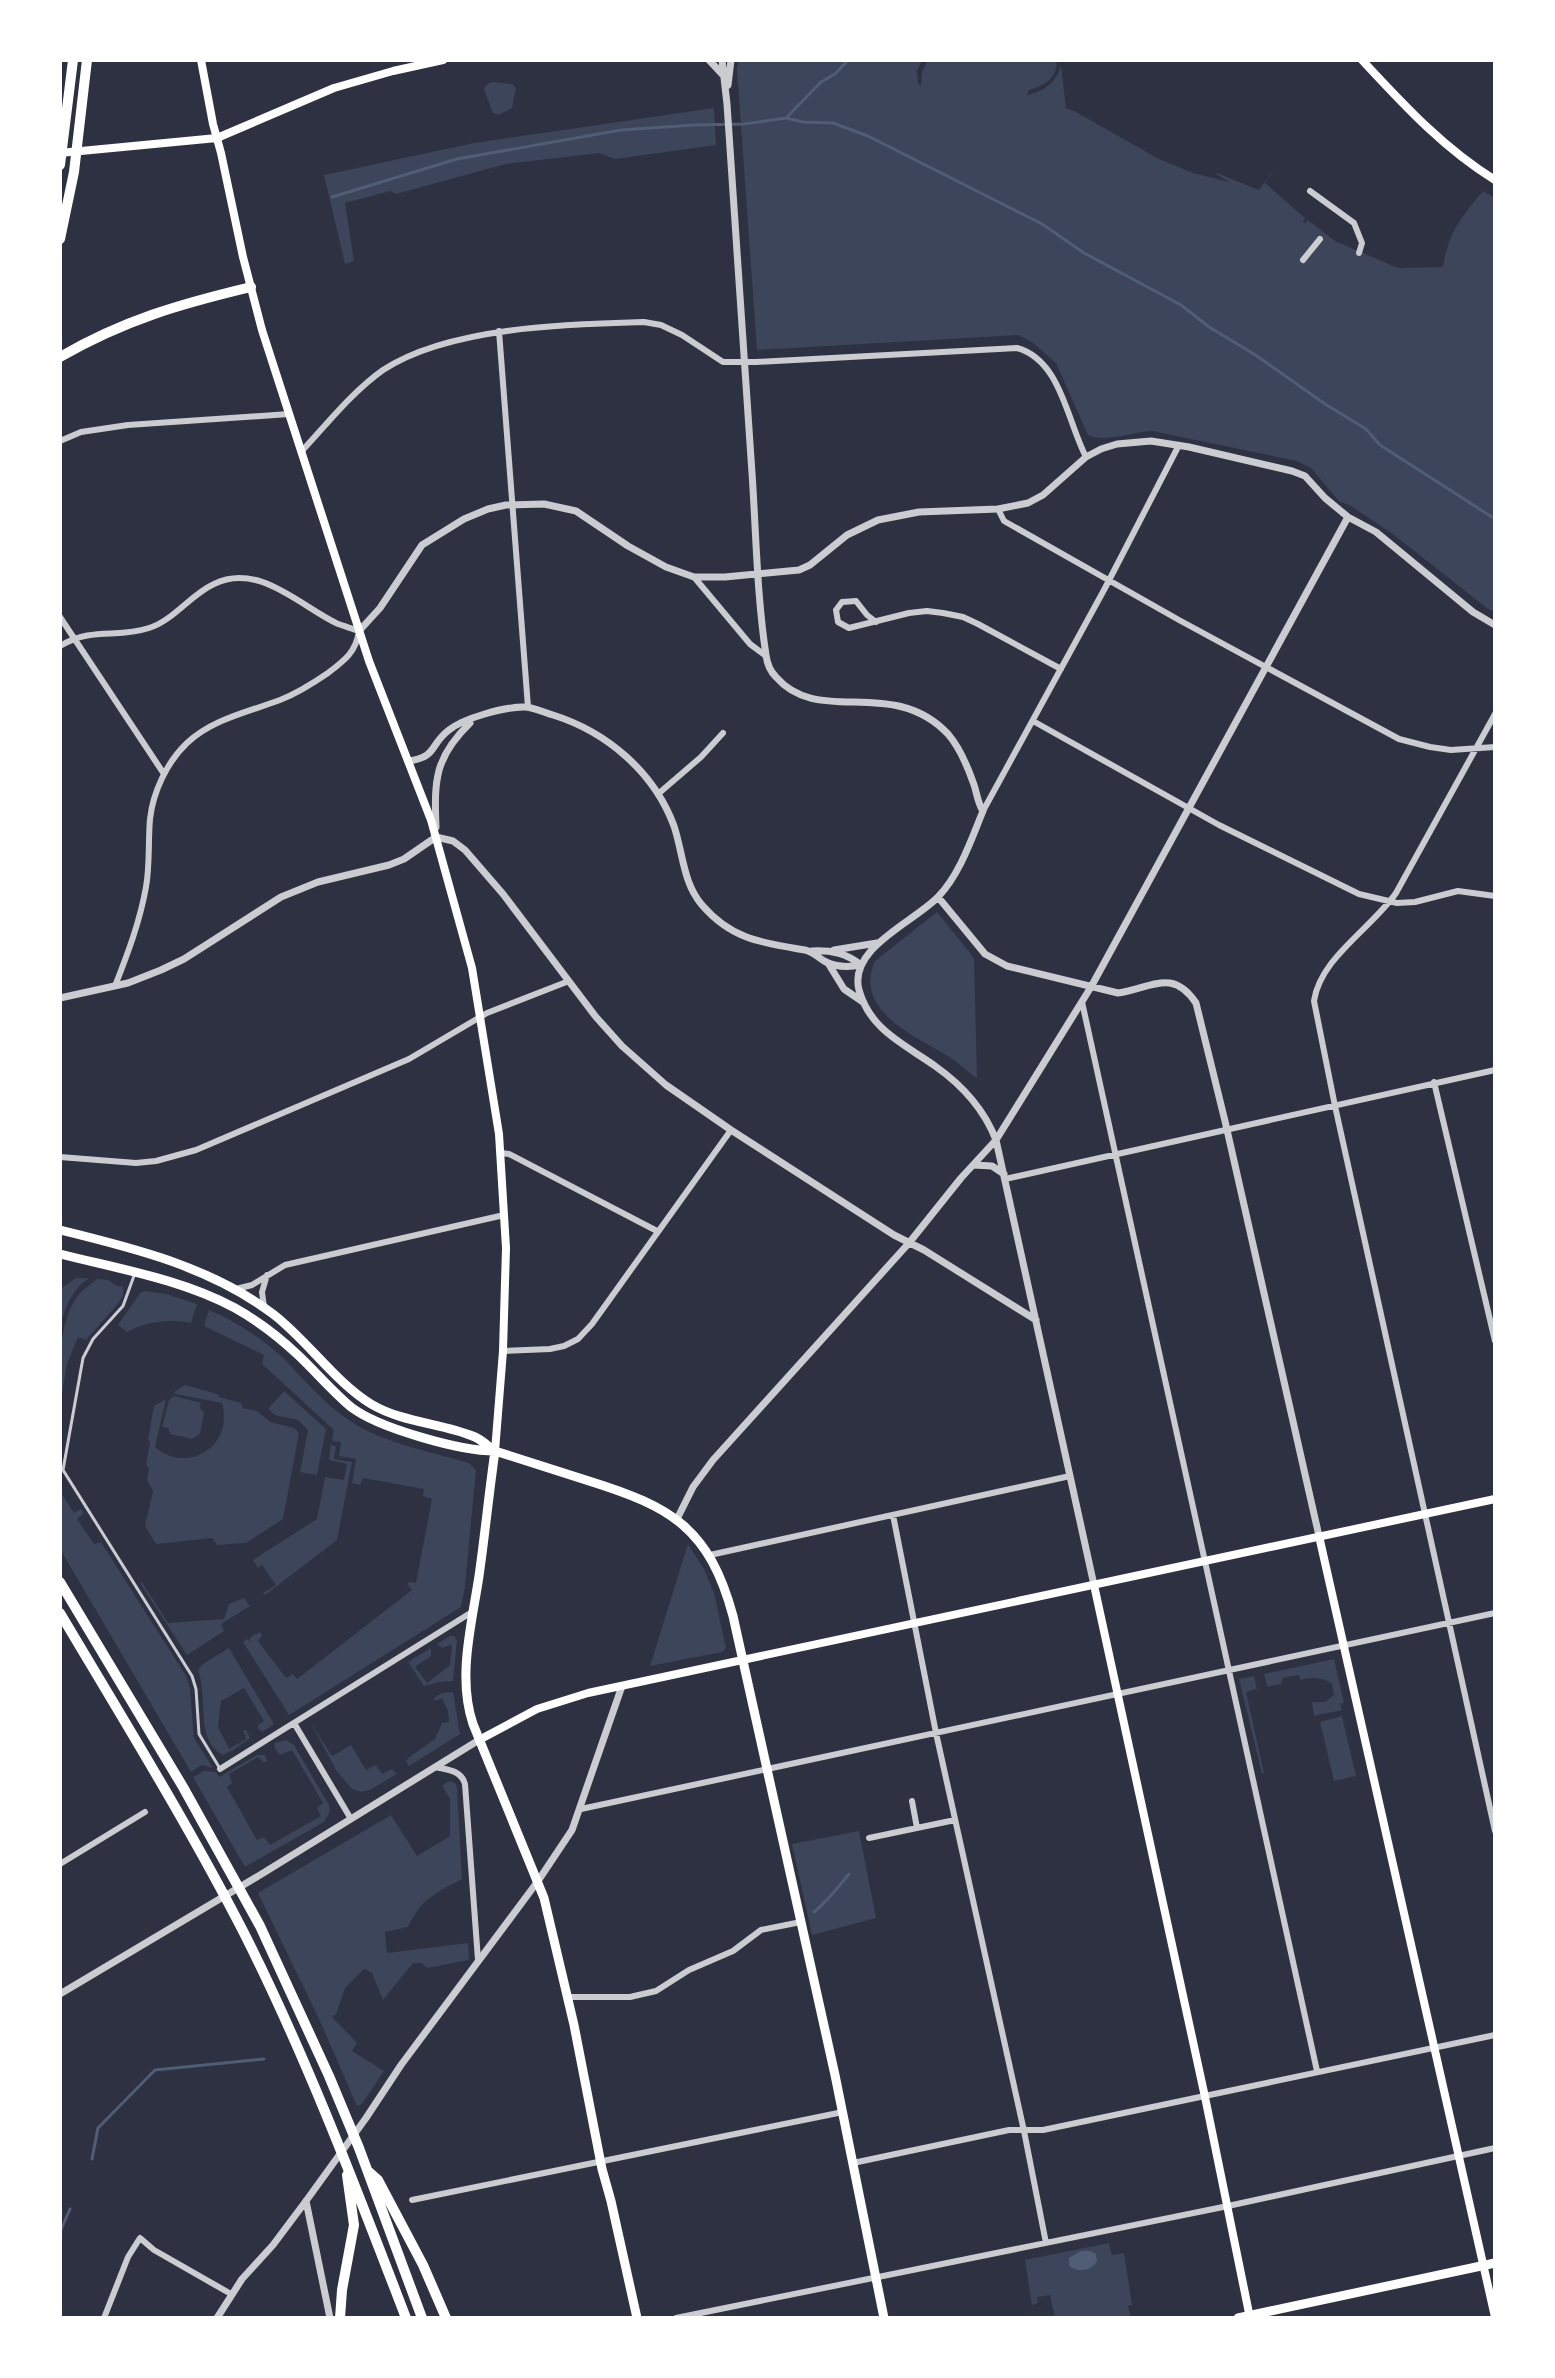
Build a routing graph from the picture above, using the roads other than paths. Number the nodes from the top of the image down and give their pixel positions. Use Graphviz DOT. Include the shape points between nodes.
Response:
graph roads {
  1 [pos="73,60"];
  2 [pos="87,60"];
  3 [pos="201,60"];
  4 [pos="443,60"];
  5 [pos="709,60"];
  6 [pos="722,60"];
  7 [pos="731,60"];
  8 [pos="1362,60"];
  9 [pos="724,76"];
  10 [pos="727,104"];
  11 [pos="217,138"];
  12 [pos="60,153"];
  13 [pos="60,165"];
  14 [pos="1495,180"];
  15 [pos="1310,191"];
  16 [pos="60,239"];
  17 [pos="1320,239"];
  18 [pos="1359,253"];
  19 [pos="1303,260"];
  20 [pos="251,287"];
  21 [pos="499,331"];
  22 [pos="60,357"];
  23 [pos="744,363"];
  24 [pos="289,414"];
  25 [pos="60,441"];
  26 [pos="1179,445"];
  27 [pos="301,452"];
  28 [pos="1086,457"];
  29 [pos="513,504"];
  30 [pos="998,509"];
  31 [pos="1348,517"];
  32 [pos="759,573"];
  33 [pos="694,577"];
  34 [pos="1109,581"];
  35 [pos="60,617"];
  36 [pos="876,622"];
  37 [pos="1495,625"];
  38 [pos="359,631"];
  39 [pos="74,638"];
  40 [pos="60,646"];
  41 [pos="766,656"];
  42 [pos="1265,667"];
  43 [pos="1061,669"];
  44 [pos="528,707"];
  45 [pos="1495,714"];
  46 [pos="474,719"];
  47 [pos="1033,721"];
  48 [pos="723,733"];
  49 [pos="1495,747"];
  50 [pos="1477,748"];
  51 [pos="408,761"];
  52 [pos="164,774"];
  53 [pos="658,794"];
  54 [pos="1190,807"];
  55 [pos="983,811"];
  56 [pos="436,837"];
  57 [pos="1495,896"];
  58 [pos="938,897"];
  59 [pos="1390,903"];
  60 [pos="879,943"];
  61 [pos="829,950"];
  62 [pos="810,951"];
  63 [pos="828,963"];
  64 [pos="861,965"];
  65 [pos="569,981"];
  66 [pos="115,986"];
  67 [pos="1091,987"];
  68 [pos="60,998"];
  69 [pos="863,1002"];
  70 [pos="1082,1002"];
  71 [pos="481,1016"];
  72 [pos="1495,1070"];
  73 [pos="1434,1082"];
  74 [pos="1335,1106"];
  75 [pos="1227,1129"];
  76 [pos="731,1130"];
  77 [pos="996,1140"];
  78 [pos="501,1153"];
  79 [pos="1116,1154"];
  80 [pos="60,1157"];
  81 [pos="974,1165"];
  82 [pos="1004,1176"];
  83 [pos="504,1215"];
  84 [pos="60,1230"];
  85 [pos="657,1231"];
  86 [pos="909,1243"];
  87 [pos="60,1254"];
  88 [pos="135,1273"];
  89 [pos="267,1275"];
  90 [pos="235,1289"];
  91 [pos="265,1309"];
  92 [pos="1036,1320"];
  93 [pos="1495,1341"];
  94 [pos="503,1351"];
  95 [pos="495,1451"];
  96 [pos="1070,1476"];
  97 [pos="1495,1499"];
  98 [pos="1426,1513"];
  99 [pos="893,1515"];
  100 [pos="677,1519"];
  101 [pos="1319,1536"];
  102 [pos="710,1555"];
  103 [pos="1206,1561"];
  104 [pos="60,1582"];
  105 [pos="1094,1585"];
  106 [pos="473,1611"];
  107 [pos="60,1613"];
  108 [pos="1495,1613"];
  109 [pos="916,1623"];
  110 [pos="1451,1623"];
  111 [pos="1343,1646"];
  112 [pos="743,1660"];
  113 [pos="1229,1670"];
  114 [pos="622,1686"];
  115 [pos="1116,1694"];
  116 [pos="294,1723"];
  117 [pos="936,1733"];
  118 [pos="479,1740"];
  119 [pos="435,1767"];
  120 [pos="220,1769"];
  121 [pos="767,1769"];
  122 [pos="912,1801"];
  123 [pos="581,1809"];
  124 [pos="145,1812"];
  125 [pos="351,1819"];
  126 [pos="955,1820"];
  127 [pos="917,1828"];
  128 [pos="1495,1831"];
  129 [pos="869,1838"];
  130 [pos="60,1864"];
  131 [pos="538,1881"];
  132 [pos="801,1922"];
  133 [pos="478,1960"];
  134 [pos="60,1994"];
  135 [pos="567,1997"];
  136 [pos="1495,2035"];
  137 [pos="1433,2048"];
  138 [pos="1317,2071"];
  139 [pos="1205,2097"];
  140 [pos="843,2112"];
  141 [pos="1024,2131"];
  142 [pos="1495,2148"];
  143 [pos="1459,2155"];
  144 [pos="603,2161"];
  145 [pos="853,2163"];
  146 [pos="347,2165"];
  147 [pos="366,2169"];
  148 [pos="412,2200"];
  149 [pos="306,2201"];
  150 [pos="1228,2206"];
  151 [pos="1046,2243"];
  152 [pos="1495,2263"];
  153 [pos="1484,2266"];
  154 [pos="876,2278"];
  155 [pos="231,2294"];
  156 [pos="1250,2317"];
  157 [pos="1495,2317"];
  158 [pos="104,2318"];
  159 [pos="217,2318"];
  160 [pos="330,2318"];
  161 [pos="340,2318"];
  162 [pos="406,2318"];
  163 [pos="422,2318"];
  164 [pos="446,2318"];
  165 [pos="637,2318"];
  166 [pos="676,2318"];
  167 [pos="884,2318"];
  168 [pos="1238,2318"];
  1 -- 13 [label="highway"];
  2 -- 16 [label="highway"];
  3 -- 11 [label="main road"];
  4 -- 11 [label="main road" via="334,88"];
  5 -- 9 [label="street"];
  6 -- 9 [label="street"];
  7 -- 10 [label="street"];
  8 -- 14 [label="main road" via="1433,133"];
  9 -- 10 [label="street"];
  10 -- 23 [label="street"];
  11 -- 12 [label="main road"];
  11 -- 20 [label="main road"];
  15 -- 18 [label="street" via="1354,223 1362,243"];
  17 -- 19 [label="street"];
  20 -- 22 [label="highway" via="147,315"];
  20 -- 24 [label="main road"];
  21 -- 23 [label="street" via="644,322 682,335 723,362"];
  21 -- 27 [label="street" via="428,350 384,370"];
  21 -- 29 [label="street"];
  23 -- 28 [label="street" via="1028,351 1054,378"];
  23 -- 32 [label="street"];
  24 -- 25 [label="street" via="128,425"];
  24 -- 27 [label="main road"];
  26 -- 28 [label="street" via="1140,440"];
  26 -- 31 [label="street" via="1292,471"];
  26 -- 34 [label="street"];
  27 -- 38 [label="main road"];
  28 -- 30 [label="street" via="1043,495"];
  29 -- 33 [label="street" via="576,511 628,546"];
  29 -- 38 [label="street" via="464,519 422,545"];
  29 -- 44 [label="street"];
  30 -- 32 [label="street" via="919,512 878,520 799,570"];
  30 -- 34 [label="street" via="1004,521"];
  31 -- 37 [label="street" via="1376,532"];
  31 -- 42 [label="street"];
  32 -- 33 [label="street"];
  32 -- 41 [label="street"];
  33 -- 41 [label="street"];
  34 -- 42 [label="street"];
  34 -- 43 [label="street"];
  35 -- 39 [label="street"];
  36 -- 36 [label="street" via="856,601 842,602 836,610 838,622 849,628"];
  36 -- 43 [label="street" via="927,611 963,617"];
  38 -- 39 [label="street" via="264,582 229,578 199,592 156,626"];
  38 -- 51 [label="main road"];
  38 -- 52 [label="street" via="353,651 306,689 204,730 185,744"];
  39 -- 40 [label="street"];
  39 -- 52 [label="street"];
  41 -- 55 [label="street" via="778,679 811,699 886,703 927,717 958,748"];
  42 -- 50 [label="street" via="1399,739 1451,750"];
  42 -- 54 [label="street"];
  43 -- 47 [label="street"];
  44 -- 46 [label="street"];
  44 -- 53 [label="street" via="604,740 635,764"];
  45 -- 50 [label="street"];
  46 -- 51 [label="street" via="450,728 428,756"];
  46 -- 56 [label="street" via="449,745 438,768"];
  47 -- 54 [label="street"];
  47 -- 55 [label="street"];
  48 -- 53 [label="street"];
  49 -- 50 [label="street"];
  50 -- 59 [label="street"];
  51 -- 56 [label="main road"];
  52 -- 66 [label="street" via="150,818 142,909"];
  53 -- 62 [label="street" via="701,905 743,937"];
  54 -- 59 [label="street" via="1322,877"];
  54 -- 67 [label="street"];
  55 -- 58 [label="street" via="960,864"];
  56 -- 65 [label="street" via="465,850"];
  56 -- 66 [label="street" via="389,865 281,897 184,959"];
  56 -- 71 [label="main road"];
  57 -- 59 [label="street" via="1458,891"];
  58 -- 60 [label="street"];
  58 -- 67 [label="street" via="985,954 1007,966"];
  59 -- 74 [label="street" via="1325,969 1316,991"];
  60 -- 61 [label="street"];
  60 -- 64 [label="street"];
  61 -- 62 [label="street"];
  61 -- 64 [label="street"];
  62 -- 63 [label="street"];
  63 -- 64 [label="street"];
  63 -- 69 [label="street" via="844,989"];
  64 -- 69 [label="street" via="858,985"];
  65 -- 71 [label="street"];
  65 -- 76 [label="street" via="638,1061"];
  66 -- 68 [label="street"];
  67 -- 70 [label="street"];
  67 -- 75 [label="street" via="1118,993 1168,982 1190,993 1201,1015"];
  69 -- 77 [label="street" via="882,1029 964,1090"];
  70 -- 77 [label="street"];
  70 -- 79 [label="street"];
  71 -- 78 [label="main road"];
  71 -- 80 [label="street" via="409,1059 191,1152 136,1163"];
  72 -- 73 [label="street"];
  73 -- 74 [label="street"];
  73 -- 93 [label="street"];
  74 -- 75 [label="street"];
  74 -- 98 [label="street"];
  75 -- 79 [label="street"];
  75 -- 101 [label="street"];
  76 -- 85 [label="street"];
  76 -- 86 [label="street"];
  77 -- 81 [label="street"];
  77 -- 82 [label="street"];
  78 -- 83 [label="main road"];
  78 -- 85 [label="street"];
  79 -- 82 [label="street"];
  79 -- 103 [label="street"];
  81 -- 82 [label="street" via="992,1166"];
  81 -- 86 [label="street"];
  82 -- 92 [label="street"];
  83 -- 89 [label="street" via="285,1265"];
  83 -- 94 [label="main road"];
  84 -- 90 [label="main road" via="179,1264"];
  85 -- 94 [label="street" via="578,1339 550,1349"];
  86 -- 92 [label="street"];
  86 -- 100 [label="street" via="713,1460"];
  87 -- 88 [label="main road"];
  88 -- 95 [label="main road" via="188,1287 248,1317 371,1420 475,1451"];
  88 -- 120 [label="lane" via="123,1306 83,1358 63,1470 192,1676 199,1734"];
  89 -- 90 [label="street"];
  89 -- 91 [label="street"];
  90 -- 91 [label="main road"];
  91 -- 95 [label="main road" via="369,1403 478,1438"];
  92 -- 96 [label="street"];
  94 -- 95 [label="main road"];
  95 -- 100 [label="main road" via="634,1495"];
  95 -- 106 [label="main road"];
  96 -- 99 [label="street"];
  96 -- 105 [label="street"];
  97 -- 98 [label="main road"];
  98 -- 101 [label="main road"];
  98 -- 110 [label="street"];
  99 -- 102 [label="street"];
  99 -- 109 [label="street"];
  100 -- 102 [label="main road"];
  101 -- 103 [label="main road"];
  101 -- 111 [label="main road"];
  102 -- 112 [label="main road" via="729,1602"];
  103 -- 105 [label="main road"];
  103 -- 113 [label="street"];
  104 -- 147 [label="highway" via="235,1879 308,2026"];
  105 -- 109 [label="main road"];
  105 -- 115 [label="main road"];
  106 -- 116 [label="street"];
  106 -- 118 [label="main road" via="467,1689"];
  107 -- 146 [label="highway" via="220,1887 292,2034"];
  108 -- 110 [label="street"];
  109 -- 112 [label="main road"];
  109 -- 117 [label="street"];
  110 -- 111 [label="street"];
  110 -- 128 [label="street"];
  111 -- 113 [label="street"];
  111 -- 137 [label="main road"];
  112 -- 114 [label="main road"];
  112 -- 121 [label="main road"];
  113 -- 115 [label="street"];
  113 -- 138 [label="street"];
  114 -- 118 [label="main road" via="546,1706"];
  114 -- 123 [label="street"];
  115 -- 117 [label="street"];
  115 -- 139 [label="main road"];
  116 -- 120 [label="street"];
  116 -- 125 [label="street"];
  117 -- 121 [label="street"];
  117 -- 126 [label="street"];
  118 -- 119 [label="street"];
  118 -- 131 [label="main road"];
  119 -- 125 [label="street"];
  119 -- 133 [label="street" via="460,1774 465,1784"];
  121 -- 123 [label="street"];
  121 -- 132 [label="main road"];
  122 -- 127 [label="street"];
  123 -- 131 [label="street"];
  124 -- 130 [label="street"];
  125 -- 134 [label="street"];
  126 -- 127 [label="street"];
  126 -- 141 [label="street"];
  127 -- 129 [label="street"];
  131 -- 133 [label="street"];
  131 -- 135 [label="main road"];
  132 -- 135 [label="street" via="761,1930 733,1951 656,1991 630,1997"];
  132 -- 140 [label="main road"];
  133 -- 149 [label="street"];
  135 -- 144 [label="main road"];
  136 -- 137 [label="street"];
  137 -- 138 [label="street"];
  137 -- 143 [label="main road"];
  138 -- 139 [label="street"];
  139 -- 141 [label="street"];
  139 -- 150 [label="main road"];
  140 -- 144 [label="street"];
  140 -- 145 [label="main road"];
  141 -- 145 [label="street"];
  141 -- 151 [label="street"];
  142 -- 143 [label="street"];
  143 -- 150 [label="street"];
  143 -- 153 [label="main road"];
  144 -- 148 [label="street"];
  144 -- 165 [label="main road"];
  145 -- 154 [label="main road"];
  146 -- 161 [label="highway" via="354,2225"];
  146 -- 162 [label="highway"];
  147 -- 163 [label="highway"];
  147 -- 164 [label="highway" via="378,2180"];
  149 -- 155 [label="street"];
  149 -- 160 [label="street"];
  150 -- 151 [label="street"];
  150 -- 156 [label="main road"];
  151 -- 154 [label="street"];
  152 -- 153 [label="main road"];
  153 -- 156 [label="main road"];
  153 -- 157 [label="main road"];
  154 -- 166 [label="street"];
  154 -- 167 [label="main road"];
  155 -- 158 [label="street" via="140,2238"];
  155 -- 159 [label="street"];
  156 -- 168 [label="main road"];
}
